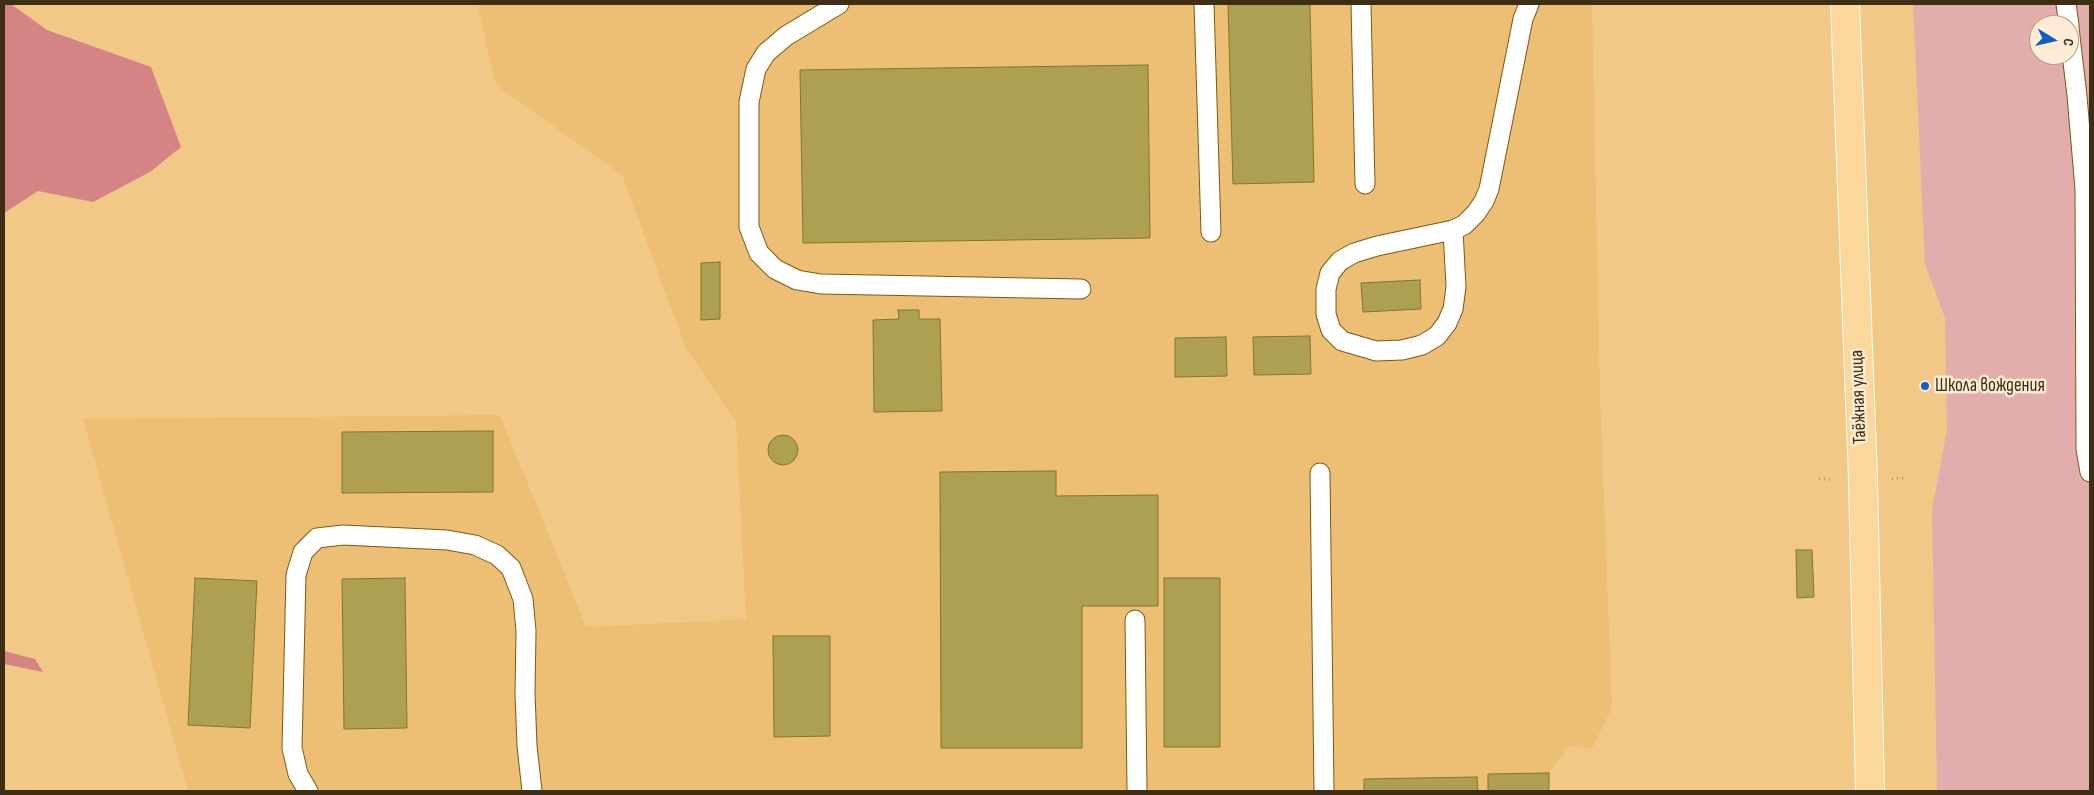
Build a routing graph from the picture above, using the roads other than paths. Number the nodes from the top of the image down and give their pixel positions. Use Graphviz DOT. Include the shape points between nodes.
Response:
graph roads {
  1 [pos="839,4"];
  2 [pos="1204,4"];
  3 [pos="1361,4"];
  4 [pos="1529,4"];
  5 [pos="1845,4"];
  6 [pos="2075,65"];
  7 [pos="2085,132"];
  8 [pos="1365,184"];
  9 [pos="1453,230"];
  10 [pos="1211,232"];
  11 [pos="1081,289"];
  12 [pos="2090,472"];
  13 [pos="1320,473"];
  14 [pos="1135,620"];
  15 [pos="308,791"];
  16 [pos="532,791"];
  17 [pos="1137,791"];
  18 [pos="1324,791"];
  19 [pos="1870,791"];
  1 -- 11 [label="lane" via="786,36 766,53 756,69 749,102 749,227 759,253 775,269 797,280 821,284"];
  2 -- 10 [label="lane"];
  3 -- 8 [label="lane"];
  4 -- 9 [label="lane" via="1489,190 1476,212 1464,225"];
  5 -- 19 [label="highway, Таёжная улица"];
  6 -- 7 [label="lane"];
  7 -- 12 [label="lane" via="2086,449"];
  9 -- 9 [label="lane" via="1456,287 1453,309 1437,336 1402,350 1376,351 1342,341 1331,330 1326,314 1326,289 1330,273 1340,261 1377,246"];
  13 -- 18 [label="lane"];
  14 -- 17 [label="lane"];
  15 -- 16 [label="lane" via="298,774 292,748 296,575 303,552 317,538 343,535 447,540 475,545 497,555 511,568 524,599 526,728"];
}
